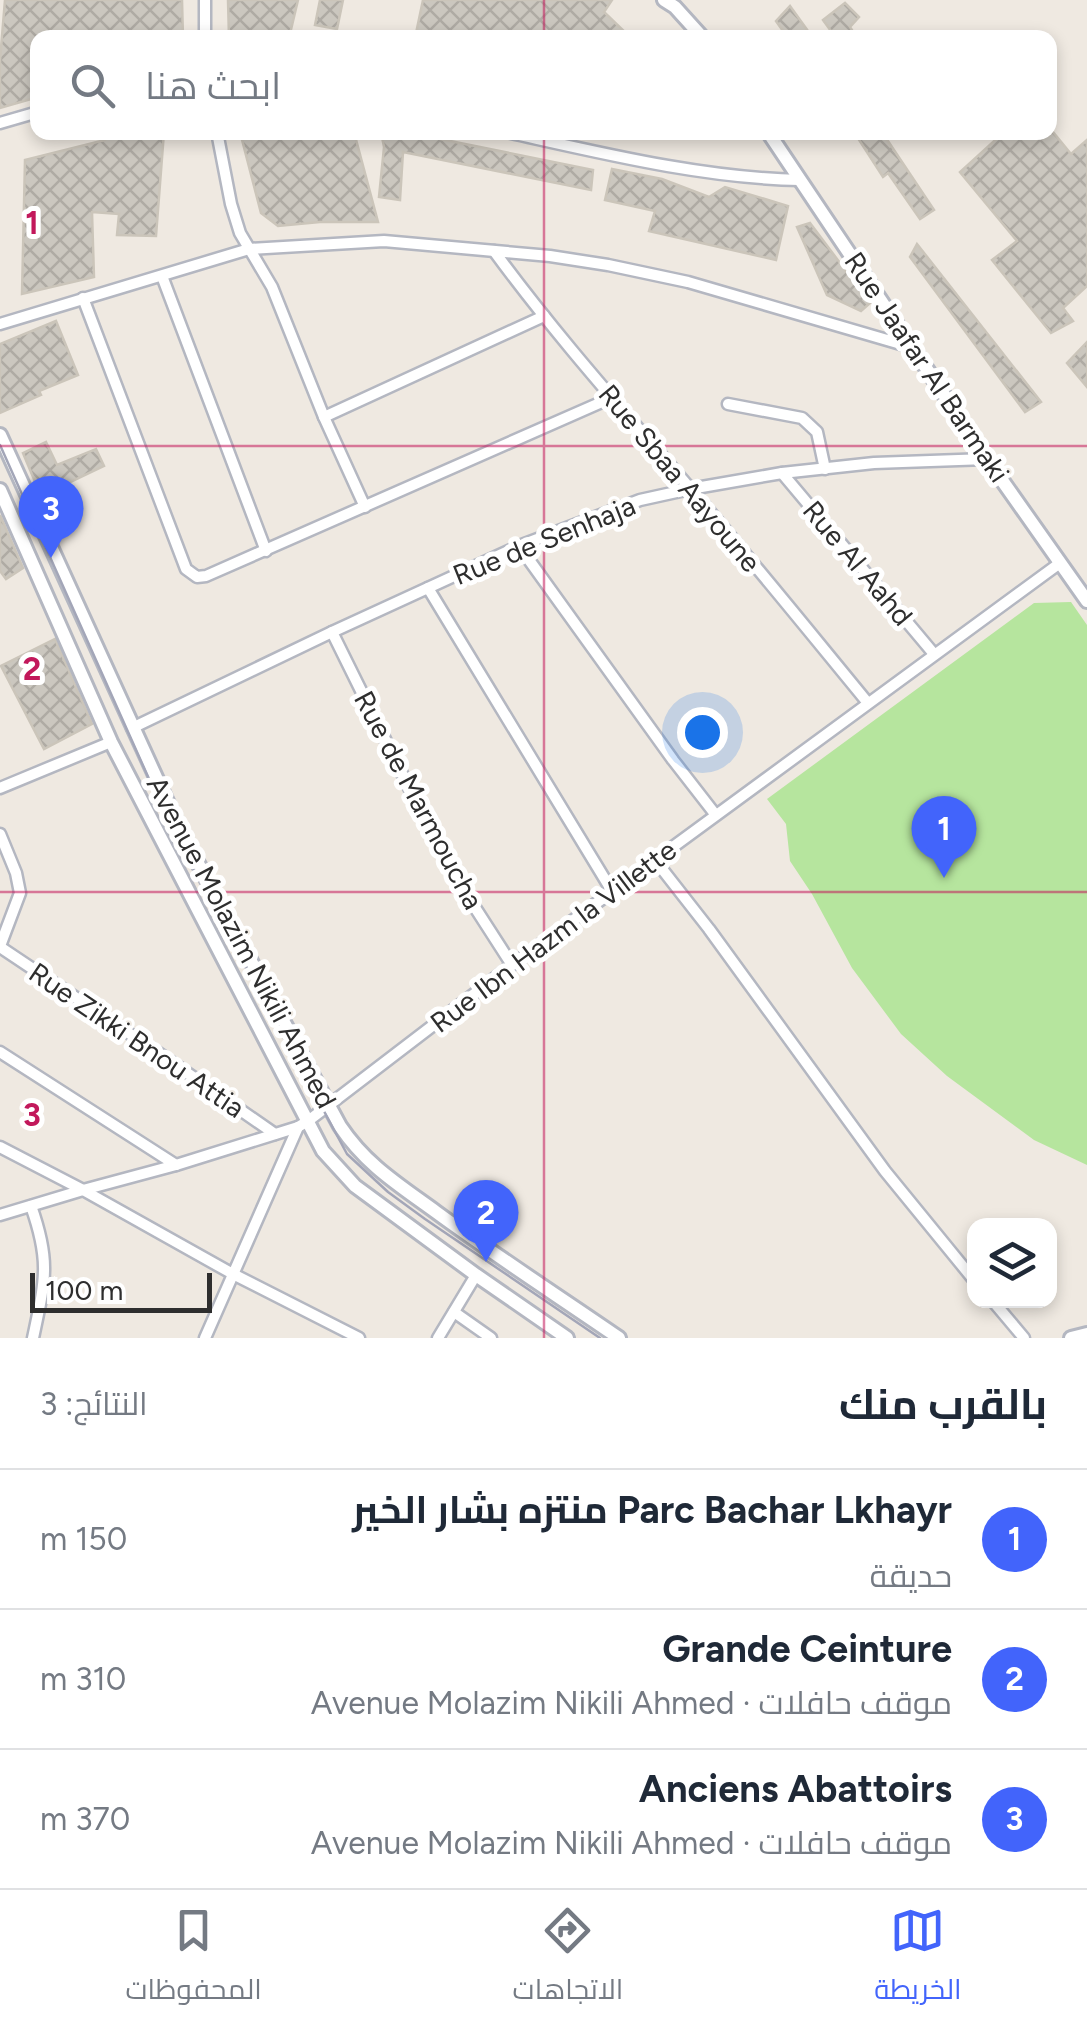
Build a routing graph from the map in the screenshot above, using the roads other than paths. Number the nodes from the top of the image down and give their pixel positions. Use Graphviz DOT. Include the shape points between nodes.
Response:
graph roads {
  1 [pos="206,0"];
  2 [pos="664,0"];
  3 [pos="205,30"];
  4 [pos="696,30"];
  5 [pos="30,114"];
  6 [pos="0,123"];
  7 [pos="219,140"];
  8 [pos="543,140"];
  9 [pos="773,140"];
  10 [pos="800,180"];
  11 [pos="248,249"];
  12 [pos="494,251"];
  13 [pos="162,276"];
  14 [pos="83,298"];
  15 [pos="544,316"];
  16 [pos="0,324"];
  17 [pos="911,348"];
  18 [pos="611,398"];
  19 [pos="728,404"];
  20 [pos="324,417"];
  21 [pos="0,435"];
  22 [pos="986,459"];
  23 [pos="825,469"];
  24 [pos="782,473"];
  25 [pos="690,488"];
  26 [pos="0,490"];
  27 [pos="365,508"];
  28 [pos="519,546"];
  29 [pos="266,552"];
  30 [pos="1060,563"];
  31 [pos="428,588"];
  32 [pos="1087,600"];
  33 [pos="332,632"];
  34 [pos="934,654"];
  35 [pos="868,703"];
  36 [pos="132,728"];
  37 [pos="112,742"];
  38 [pos="0,788"];
  39 [pos="715,814"];
  40 [pos="0,834"];
  41 [pos="655,860"];
  42 [pos="612,891"];
  43 [pos="0,946"];
  44 [pos="512,964"];
  45 [pos="0,1052"];
  46 [pos="329,1106"];
  47 [pos="303,1124"];
  48 [pos="274,1134"];
  49 [pos="0,1147"];
  50 [pos="176,1166"];
  51 [pos="83,1190"];
  52 [pos="30,1206"];
  53 [pos="0,1216"];
  54 [pos="967,1271"];
  55 [pos="232,1274"];
  56 [pos="476,1275"];
  57 [pos="999,1308"];
  58 [pos="454,1312"];
  59 [pos="1087,1334"];
  60 [pos="33,1338"];
  61 [pos="205,1338"];
  62 [pos="360,1338"];
  63 [pos="438,1338"];
  64 [pos="491,1338"];
  65 [pos="567,1338"];
  66 [pos="619,1338"];
  67 [pos="1024,1338"];
  68 [pos="1071,1338"];
  1 -- 3 [label="street"];
  2 -- 4 [label="street"];
  5 -- 6 [label="street"];
  7 -- 11 [label="street"];
  8 -- 10 [label="street" via="725,174"];
  9 -- 10 [label="street, Rue Jaafar Al Barmaki"];
  10 -- 17 [label="street, Rue Jaafar Al Barmaki"];
  11 -- 12 [label="street" via="384,241"];
  11 -- 13 [label="street"];
  11 -- 20 [label="street" via="272,287"];
  12 -- 15 [label="street, Rue Sbaa Aayoune"];
  12 -- 17 [label="street" via="608,264 688,282"];
  13 -- 14 [label="street"];
  13 -- 29 [label="street"];
  14 -- 16 [label="street"];
  14 -- 29 [label="street" via="186,569 206,576"];
  15 -- 18 [label="street, Rue Sbaa Aayoune"];
  15 -- 20 [label="street"];
  17 -- 22 [label="street, Rue Jaafar Al Barmaki"];
  18 -- 25 [label="street, Rue Sbaa Aayoune"];
  18 -- 27 [label="street"];
  19 -- 23 [label="street" via="806,421 818,437"];
  20 -- 27 [label="street"];
  21 -- 36 [label="street, Avenue Molazim Nikili Ahmed"];
  22 -- 23 [label="street, Rue de Senhaja"];
  22 -- 30 [label="street, Rue Jaafar Al Barmaki"];
  23 -- 24 [label="street, Rue de Senhaja"];
  24 -- 25 [label="street, Rue de Senhaja"];
  24 -- 34 [label="street, Rue Al Aahd"];
  25 -- 28 [label="street, Rue de Senhaja" via="614,508"];
  25 -- 35 [label="street, Rue Sbaa Aayoune"];
  26 -- 37 [label="street, Avenue Molazim Nikili Ahmed"];
  27 -- 29 [label="street"];
  28 -- 31 [label="street, Rue de Senhaja"];
  28 -- 39 [label="street"];
  30 -- 32 [label="street, Rue Jaafar Al Barmaki"];
  30 -- 34 [label="street, Rue Ibn Hazm la Villette"];
  31 -- 33 [label="street, Rue de Senhaja"];
  31 -- 42 [label="street"];
  33 -- 36 [label="street, Rue de Senhaja"];
  33 -- 44 [label="street, Rue de Marmoucha" via="427,824"];
  34 -- 35 [label="street, Rue Ibn Hazm la Villette"];
  35 -- 39 [label="street, Rue Ibn Hazm la Villette"];
  36 -- 46 [label="street, Avenue Molazim Nikili Ahmed"];
  37 -- 38 [label="street"];
  37 -- 47 [label="street, Avenue Molazim Nikili Ahmed"];
  39 -- 41 [label="street, Rue Ibn Hazm la Villette"];
  40 -- 43 [label="street" via="20,893"];
  41 -- 42 [label="street, Rue Ibn Hazm la Villette"];
  41 -- 54 [label="street"];
  42 -- 44 [label="street, Rue Ibn Hazm la Villette"];
  43 -- 48 [label="street, Rue Zikki Bnou Attia"];
  44 -- 46 [label="street, Rue Ibn Hazm la Villette"];
  45 -- 50 [label="street"];
  46 -- 47 [label="street, Rue Ibn Hazm la Villette"];
  46 -- 66 [label="street, Avenue Molazim Nikili Ahmed" via="376,1169"];
  47 -- 48 [label="street, Rue Ibn Hazm la Villette"];
  47 -- 55 [label="street"];
  47 -- 56 [label="street, Avenue Molazim Nikili Ahmed" via="356,1186"];
  48 -- 50 [label="street, Rue Ibn Hazm la Villette"];
  49 -- 51 [label="street"];
  50 -- 51 [label="street, Rue Ibn Hazm la Villette"];
  51 -- 52 [label="street, Rue Ibn Hazm la Villette"];
  51 -- 55 [label="street"];
  52 -- 53 [label="street, Rue Ibn Hazm la Villette"];
  52 -- 60 [label="street" via="46,1261"];
  55 -- 61 [label="street"];
  55 -- 62 [label="street"];
  56 -- 58 [label="street"];
  56 -- 65 [label="street, Avenue Molazim Nikili Ahmed"];
  57 -- 67 [label="street"];
  58 -- 63 [label="street"];
  58 -- 64 [label="street"];
  59 -- 68 [label="street"];
}
